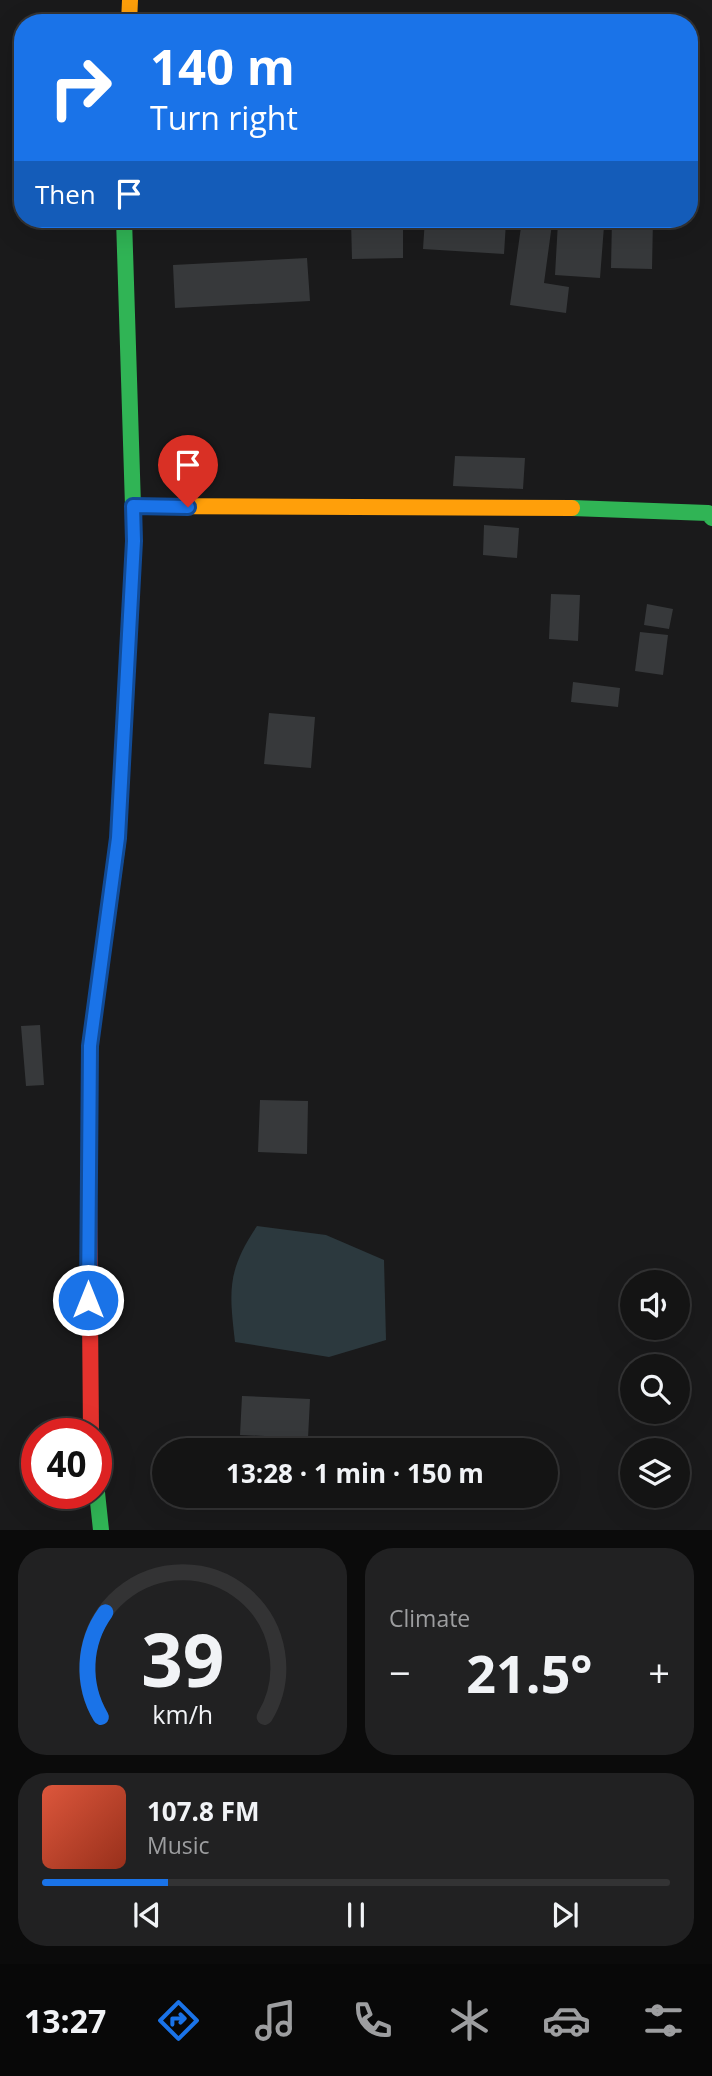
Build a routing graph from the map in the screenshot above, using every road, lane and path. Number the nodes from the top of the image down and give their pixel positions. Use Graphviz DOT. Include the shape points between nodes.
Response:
graph roads {
  1 [pos="124,228"];
  2 [pos="133,506"];
  3 [pos="712,518"];
  4 [pos="91,1418"];
  5 [pos="99,1509"];
  6 [pos="101,1530"];
  1 -- 2 [label="street"];
  2 -- 3 [label="street" via="592,508 708,513"];
  2 -- 4 [label="street" via="118,838 90,1046"];
  5 -- 6 [label="street"];
}
